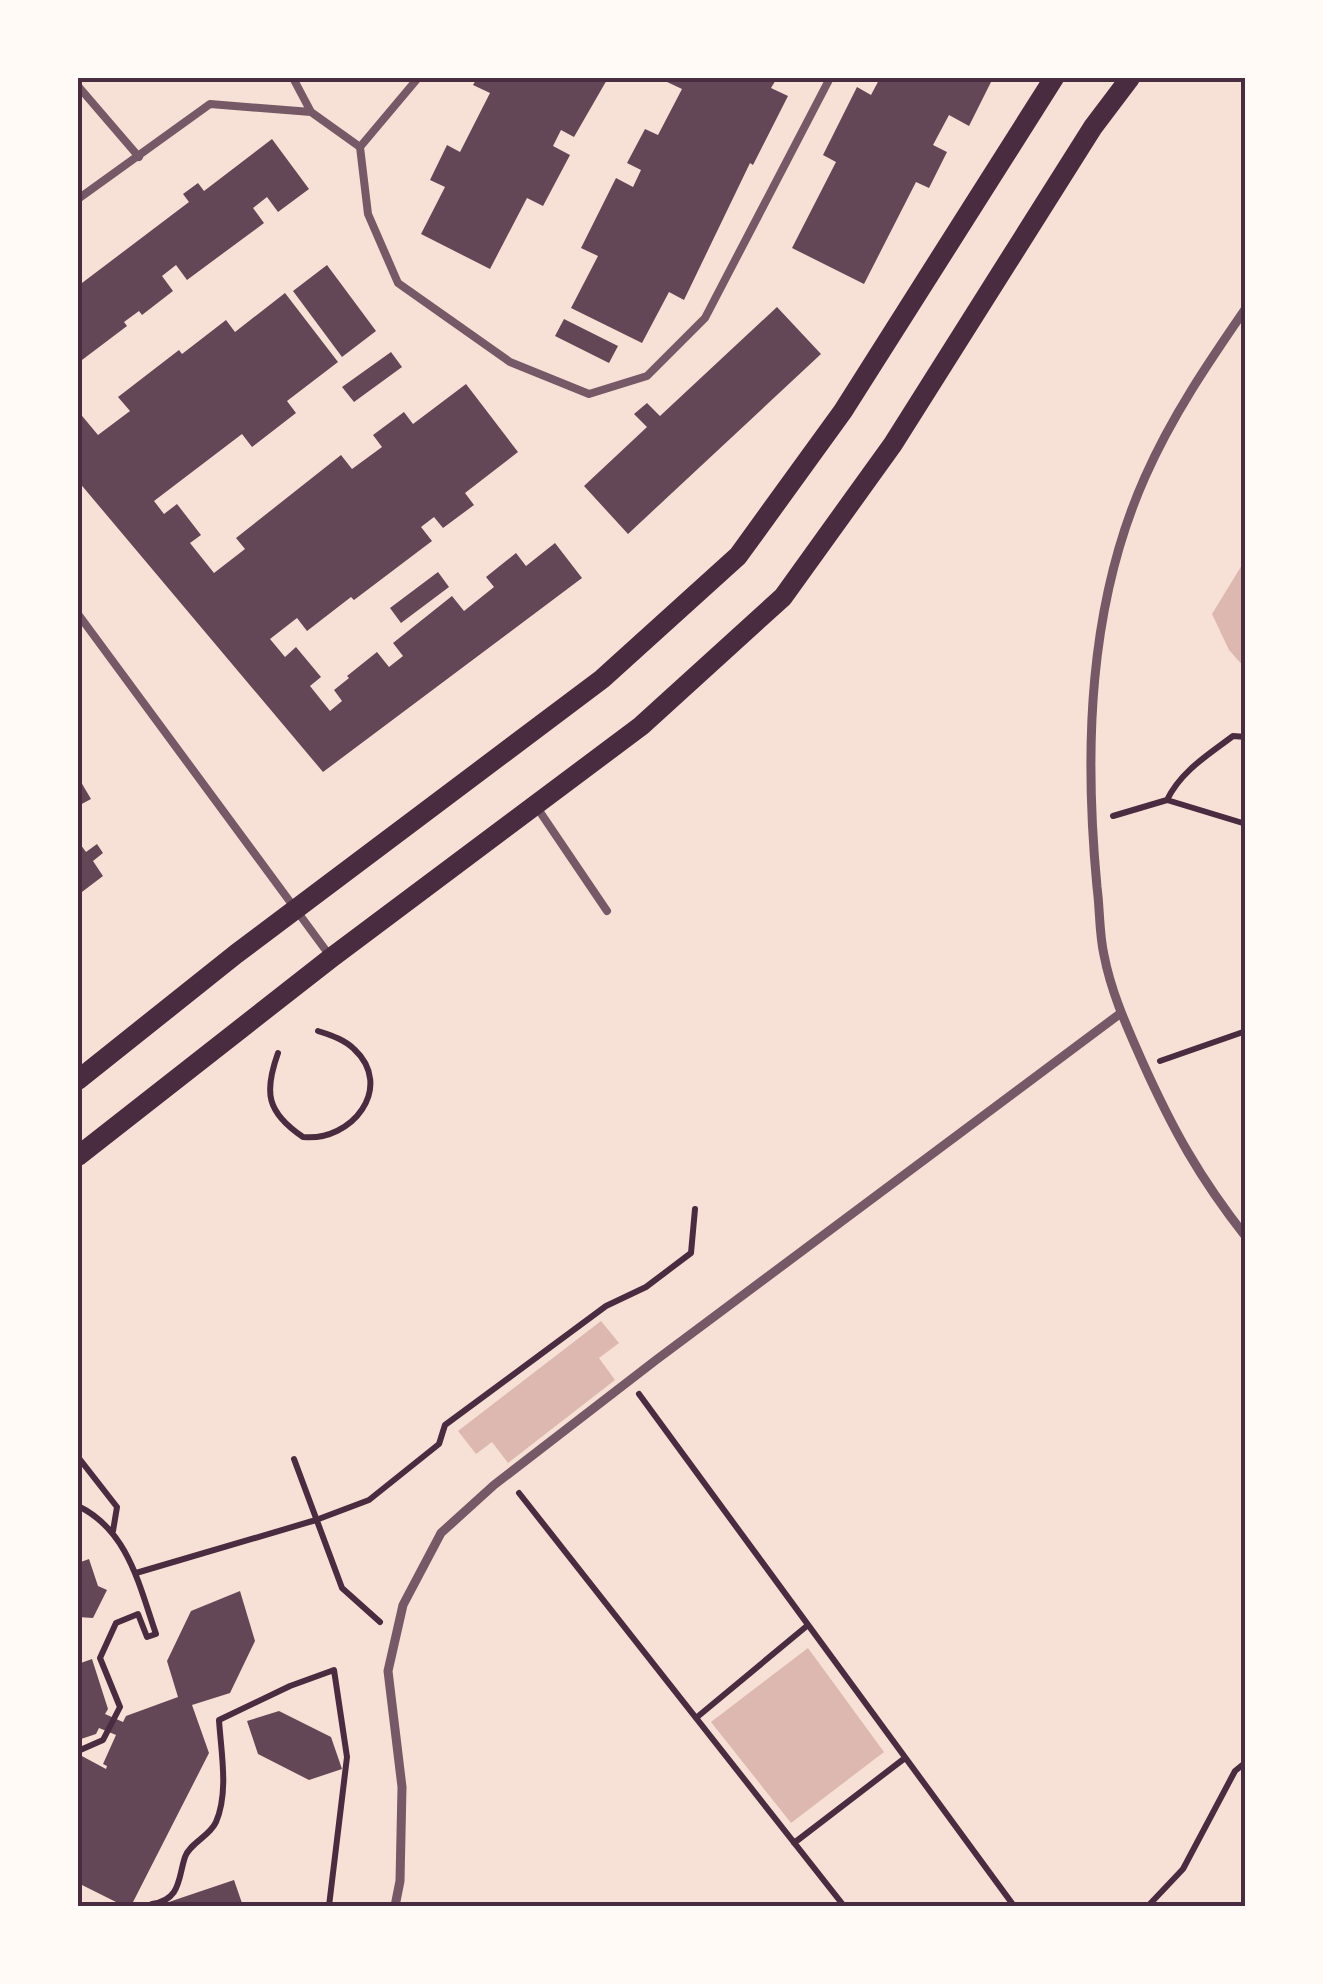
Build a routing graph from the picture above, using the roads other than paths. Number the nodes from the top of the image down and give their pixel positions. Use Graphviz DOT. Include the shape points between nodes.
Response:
graph roads {
  1 [pos="294,78"];
  2 [pos="418,78"];
  3 [pos="830,78"];
  4 [pos="1054,78"];
  5 [pos="1130,78"];
  6 [pos="78,86"];
  7 [pos="311,112"];
  8 [pos="360,147"];
  9 [pos="139,157"];
  10 [pos="78,199"];
  11 [pos="1246,308"];
  12 [pos="78,614"];
  13 [pos="535,805"];
  14 [pos="296,910"];
  15 [pos="607,911"];
  16 [pos="331,958"];
  17 [pos="1121,1013"];
  18 [pos="78,1080"];
  19 [pos="78,1156"];
  20 [pos="1246,1237"];
  21 [pos="394,1906"];
  1 -- 7 [label="lane"];
  2 -- 8 [label="lane"];
  3 -- 8 [label="lane" via="705,318 646,376 588,394 510,362 398,282 368,214"];
  4 -- 14 [label="main road" via="843,411 738,556 602,680"];
  5 -- 13 [label="main road" via="893,444 783,597 641,726"];
  6 -- 9 [label="lane"];
  7 -- 8 [label="lane"];
  7 -- 9 [label="lane" via="210,104"];
  9 -- 10 [label="lane"];
  11 -- 17 [label="street" via="1188,391 1144,479 1117,557 1098,652 1091,823 1104,954"];
  12 -- 14 [label="lane"];
  13 -- 15 [label="lane"];
  13 -- 16 [label="main road"];
  14 -- 16 [label="lane"];
  14 -- 18 [label="main road"];
  16 -- 19 [label="main road"];
  17 -- 20 [label="street" via="1171,1127"];
  17 -- 21 [label="street" via="506,1476 441,1534 403,1605 388,1671 402,1787"];
}
